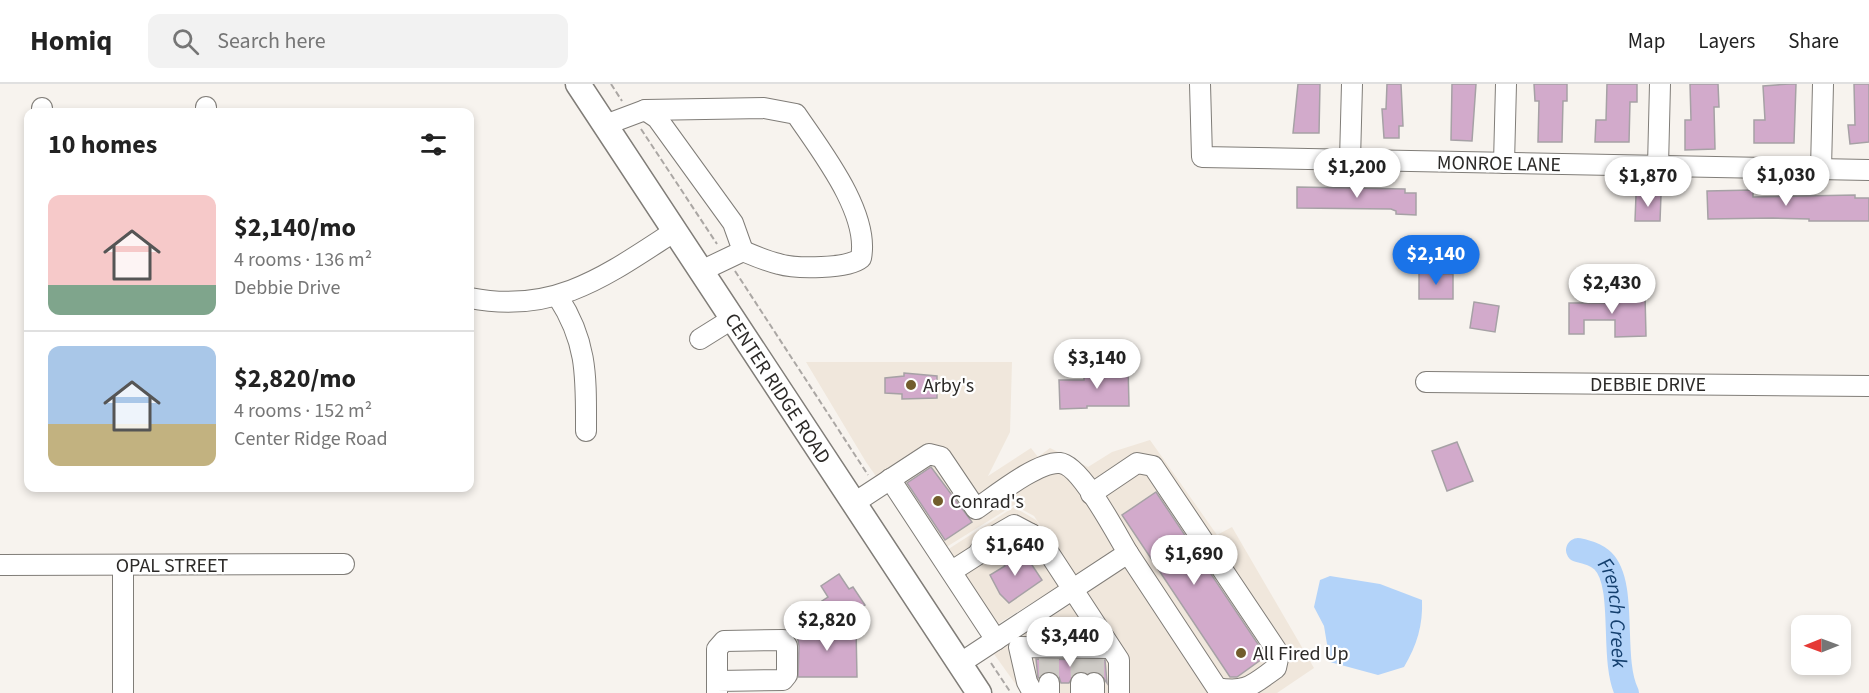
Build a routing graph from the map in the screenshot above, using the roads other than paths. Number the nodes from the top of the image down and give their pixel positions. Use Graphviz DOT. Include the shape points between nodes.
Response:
graph roads {
  1 [pos="578,84"];
  2 [pos="1200,84"];
  3 [pos="1352,84"];
  4 [pos="1506,84"];
  5 [pos="1660,84"];
  6 [pos="1823,84"];
  7 [pos="638,113"];
  8 [pos="605,125"];
  9 [pos="1350,160"];
  10 [pos="1504,163"];
  11 [pos="1658,166"];
  12 [pos="1821,169"];
  13 [pos="1869,170"];
  14 [pos="675,231"];
  15 [pos="735,255"];
  16 [pos="701,271"];
  17 [pos="558,297"];
  18 [pos="474,299"];
  19 [pos="732,319"];
  20 [pos="700,339"];
  21 [pos="1426,382"];
  22 [pos="1869,386"];
  23 [pos="586,431"];
  24 [pos="884,484"];
  25 [pos="1091,494"];
  26 [pos="854,503"];
  27 [pos="1031,534"];
  28 [pos="1128,553"];
  29 [pos="977,555"];
  30 [pos="344,564"];
  31 [pos="0,565"];
  32 [pos="123,566"];
  33 [pos="952,571"];
  34 [pos="1072,590"];
  35 [pos="1001,642"];
  36 [pos="1092,651"];
  37 [pos="959,664"];
  38 [pos="971,690"];
  39 [pos="1044,690"];
  40 [pos="1212,690"];
  41 [pos="123,693"];
  42 [pos="1119,693"];
  1 -- 8 [label="main road, CENTER RIDGE ROAD"];
  2 -- 9 [label="street, MONROE LANE" via="1202,157"];
  3 -- 9 [label="street"];
  4 -- 10 [label="street"];
  5 -- 11 [label="street"];
  6 -- 12 [label="street"];
  7 -- 8 [label="street"];
  7 -- 15 [label="street" via="657,118 696,168 733,223"];
  7 -- 15 [label="street" via="764,108 796,114 831,166 859,222 864,243 861,258 854,264 834,266 780,265"];
  8 -- 14 [label="main road, CENTER RIDGE ROAD"];
  9 -- 10 [label="street, MONROE LANE"];
  10 -- 11 [label="street, MONROE LANE"];
  11 -- 12 [label="street, MONROE LANE"];
  12 -- 13 [label="street, MONROE LANE"];
  14 -- 16 [label="main road, CENTER RIDGE ROAD"];
  14 -- 17 [label="street" via="611,273"];
  15 -- 16 [label="street"];
  16 -- 19 [label="main road, CENTER RIDGE ROAD"];
  17 -- 18 [label="street" via="521,303"];
  17 -- 23 [label="street" via="584,354"];
  19 -- 20 [label="street"];
  19 -- 26 [label="main road, CENTER RIDGE ROAD"];
  21 -- 22 [label="street, DEBBIE DRIVE"];
  24 -- 25 [label="street" via="929,454 941,457 976,509 1041,467 1060,463 1075,471"];
  24 -- 26 [label="street"];
  24 -- 33 [label="street"];
  25 -- 28 [label="street"];
  25 -- 40 [label="street" via="1137,463 1153,466 1279,654 1276,668 1249,687 1236,692"];
  26 -- 37 [label="main road, CENTER RIDGE ROAD"];
  27 -- 29 [label="street" via="994,558"];
  27 -- 29 [label="street" via="1014,525 988,540"];
  27 -- 34 [label="street" via="1047,550"];
  28 -- 34 [label="street"];
  28 -- 40 [label="street"];
  29 -- 33 [label="street"];
  30 -- 32 [label="street, OPAL STREET"];
  31 -- 32 [label="street, OPAL STREET"];
  32 -- 41 [label="street"];
  33 -- 35 [label="street"];
  34 -- 35 [label="street"];
  34 -- 36 [label="street"];
  35 -- 36 [label="street" via="1049,652"];
  35 -- 37 [label="street"];
  35 -- 39 [label="street" via="1027,682"];
  36 -- 42 [label="street" via="1119,660"];
  37 -- 38 [label="main road, CENTER RIDGE ROAD"];
}
